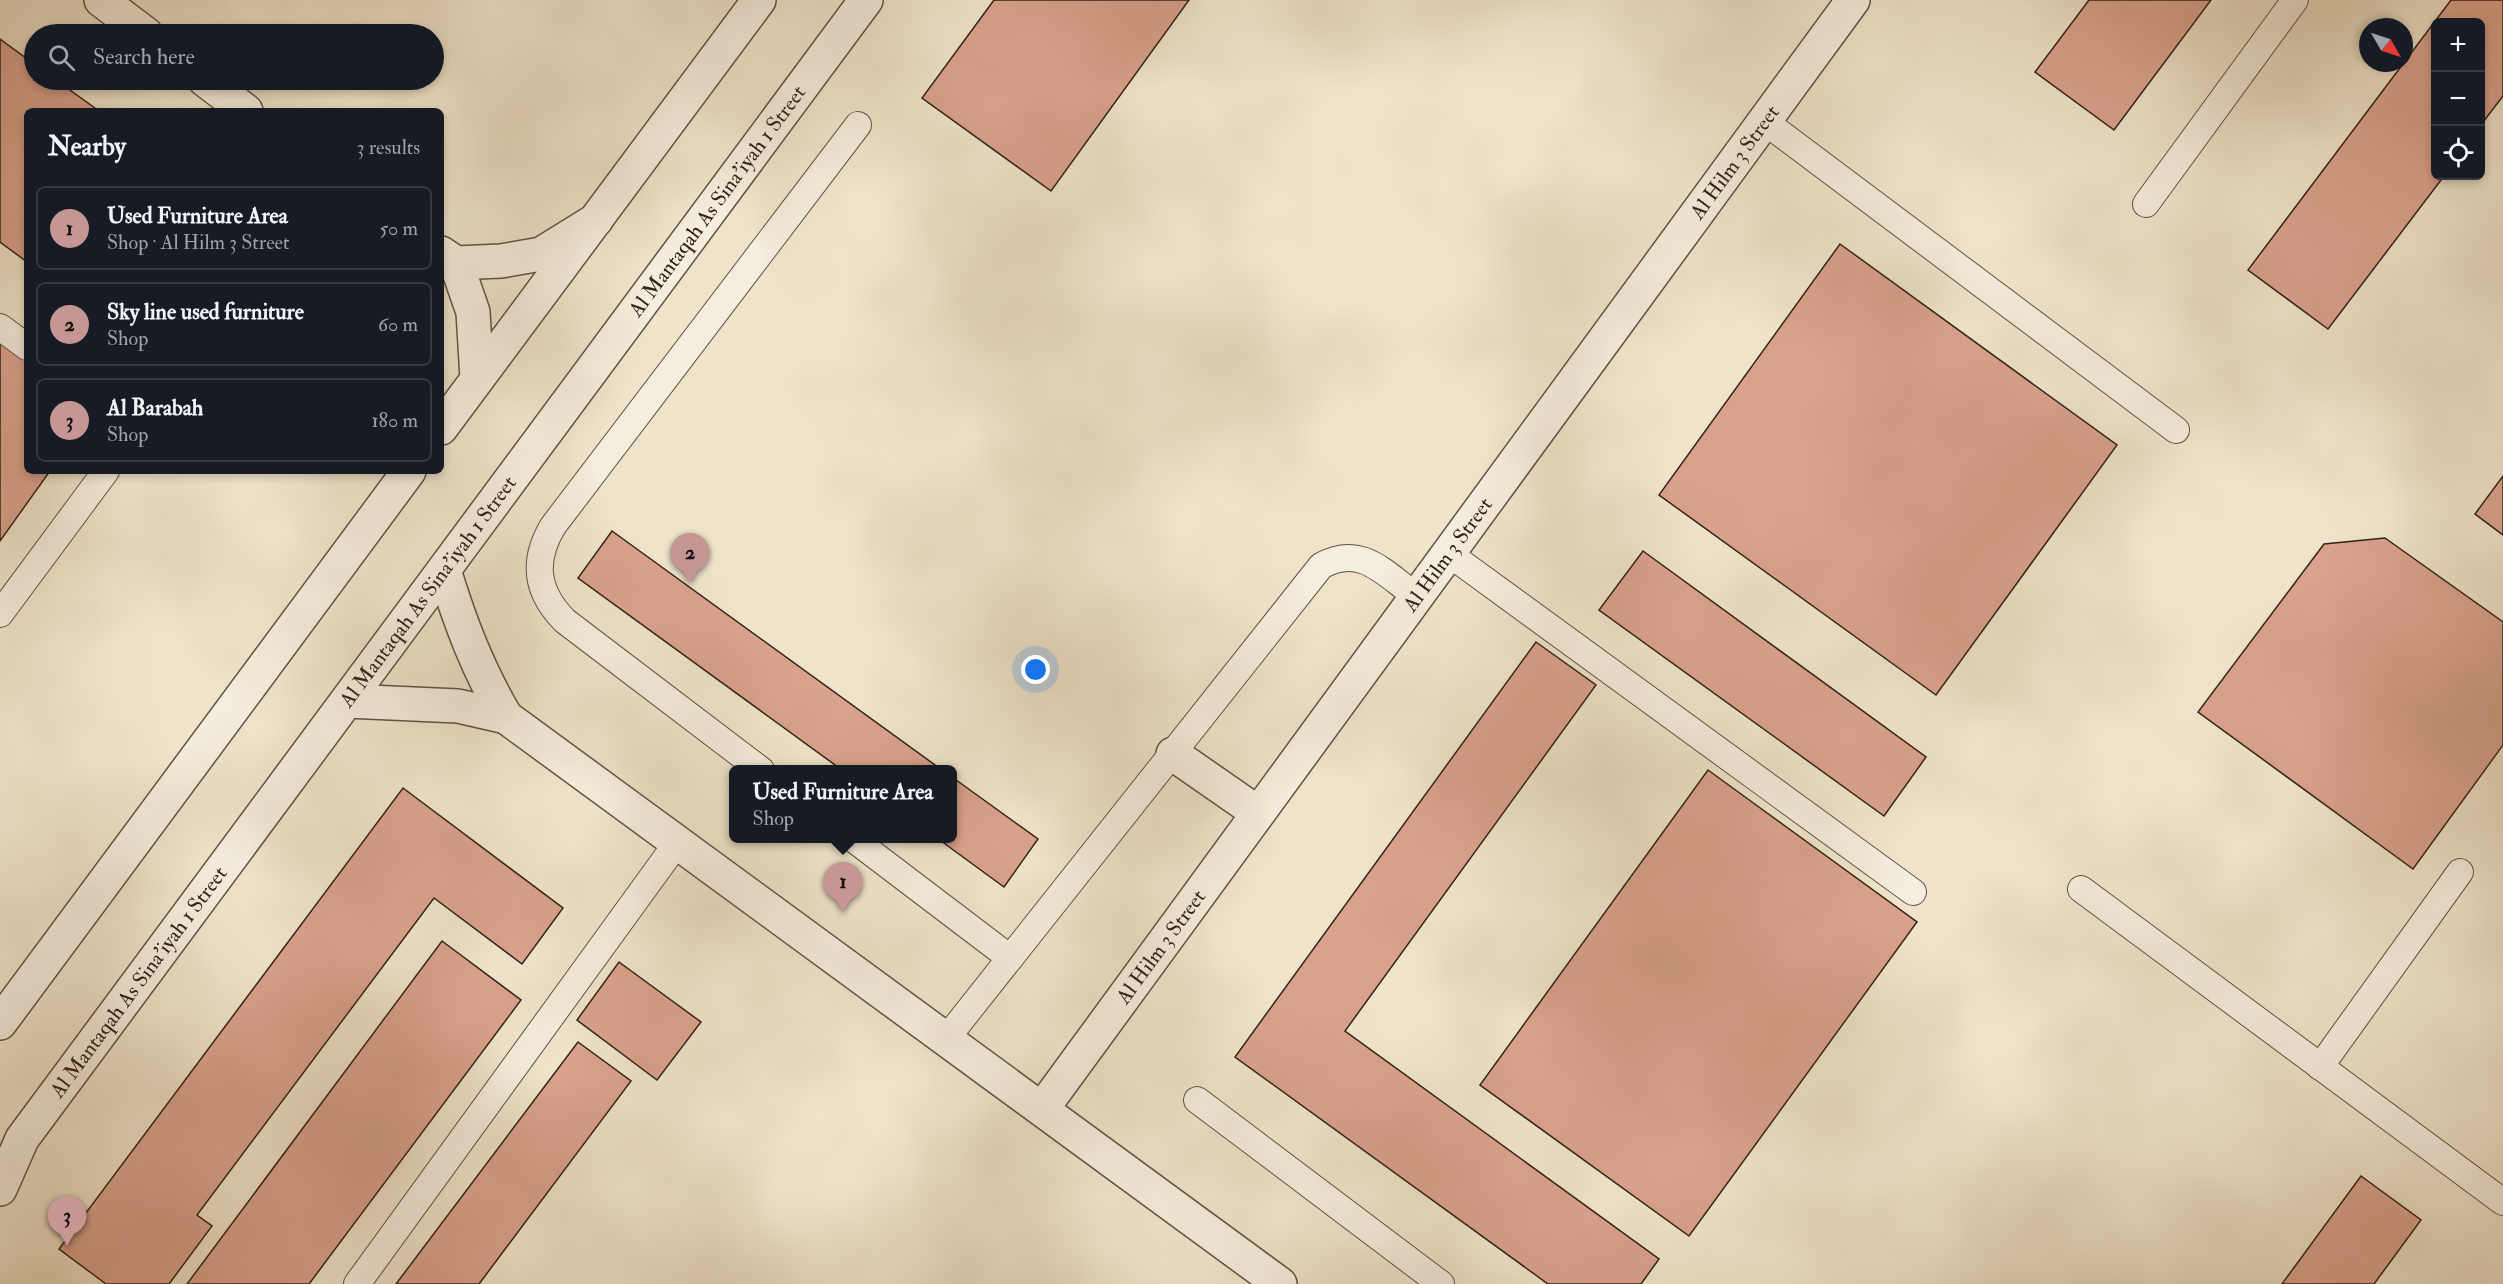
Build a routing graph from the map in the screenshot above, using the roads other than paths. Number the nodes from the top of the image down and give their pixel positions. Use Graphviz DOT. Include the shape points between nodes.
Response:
graph roads {
  1 [pos="101,0"];
  2 [pos="759,0"];
  3 [pos="866,0"];
  4 [pos="1853,0"];
  5 [pos="2295,0"];
  6 [pos="133,24"];
  7 [pos="218,90"];
  8 [pos="242,108"];
  9 [pos="1764,121"];
  10 [pos="858,125"];
  11 [pos="2146,204"];
  12 [pos="596,220"];
  13 [pos="448,258"];
  14 [pos="0,327"];
  15 [pos="24,345"];
  16 [pos="477,379"];
  17 [pos="444,424"];
  18 [pos="2176,430"];
  19 [pos="104,474"];
  20 [pos="407,474"];
  21 [pos="1448,553"];
  22 [pos="444,570"];
  23 [pos="1416,596"];
  24 [pos="0,614"];
  25 [pos="346,701"];
  26 [pos="506,717"];
  27 [pos="1173,753"];
  28 [pos="754,765"];
  29 [pos="1258,813"];
  30 [pos="677,843"];
  31 [pos="859,843"];
  32 [pos="2460,872"];
  33 [pos="2081,889"];
  34 [pos="1913,892"];
  35 [pos="1010,958"];
  36 [pos="0,1023"];
  37 [pos="946,1039"];
  38 [pos="2320,1066"];
  39 [pos="1197,1100"];
  40 [pos="1042,1109"];
  41 [pos="0,1189"];
  42 [pos="2503,1202"];
  43 [pos="357,1284"];
  44 [pos="1280,1284"];
  45 [pos="1441,1284"];
  1 -- 6 [label="street"];
  2 -- 12 [label="street"];
  3 -- 22 [label="street, Al Mantaqah As Sina'iyah 1 Street"];
  4 -- 9 [label="street, Al Hilm 3 Street"];
  5 -- 11 [label="lane"];
  7 -- 8 [label="street"];
  9 -- 18 [label="lane"];
  9 -- 21 [label="street, Al Hilm 3 Street"];
  10 -- 28 [label="lane" via="553,526 539,559 543,593 552,609"];
  12 -- 13 [label="street" via="541,254 501,261"];
  12 -- 16 [label="street"];
  13 -- 16 [label="street" via="473,312"];
  14 -- 15 [label="lane"];
  16 -- 17 [label="street"];
  19 -- 24 [label="lane"];
  20 -- 36 [label="street"];
  21 -- 23 [label="street, Al Hilm 3 Street"];
  21 -- 34 [label="lane"];
  22 -- 25 [label="street, Al Mantaqah As Sina'iyah 1 Street"];
  22 -- 26 [label="street" via="463,630 485,682"];
  23 -- 27 [label="lane" via="1366,560 1351,556 1335,558 1322,566"];
  23 -- 29 [label="street, Al Hilm 3 Street"];
  25 -- 26 [label="street" via="458,706"];
  25 -- 41 [label="street, Al Mantaqah As Sina'iyah 1 Street" via="22,1139"];
  26 -- 30 [label="street"];
  27 -- 29 [label="street"];
  27 -- 35 [label="lane"];
  29 -- 40 [label="street, Al Hilm 3 Street"];
  30 -- 37 [label="street"];
  30 -- 43 [label="lane"];
  31 -- 35 [label="lane"];
  32 -- 38 [label="lane"];
  33 -- 38 [label="lane"];
  35 -- 37 [label="lane"];
  37 -- 40 [label="street"];
  38 -- 42 [label="lane"];
  39 -- 45 [label="lane"];
  40 -- 44 [label="street"];
}
